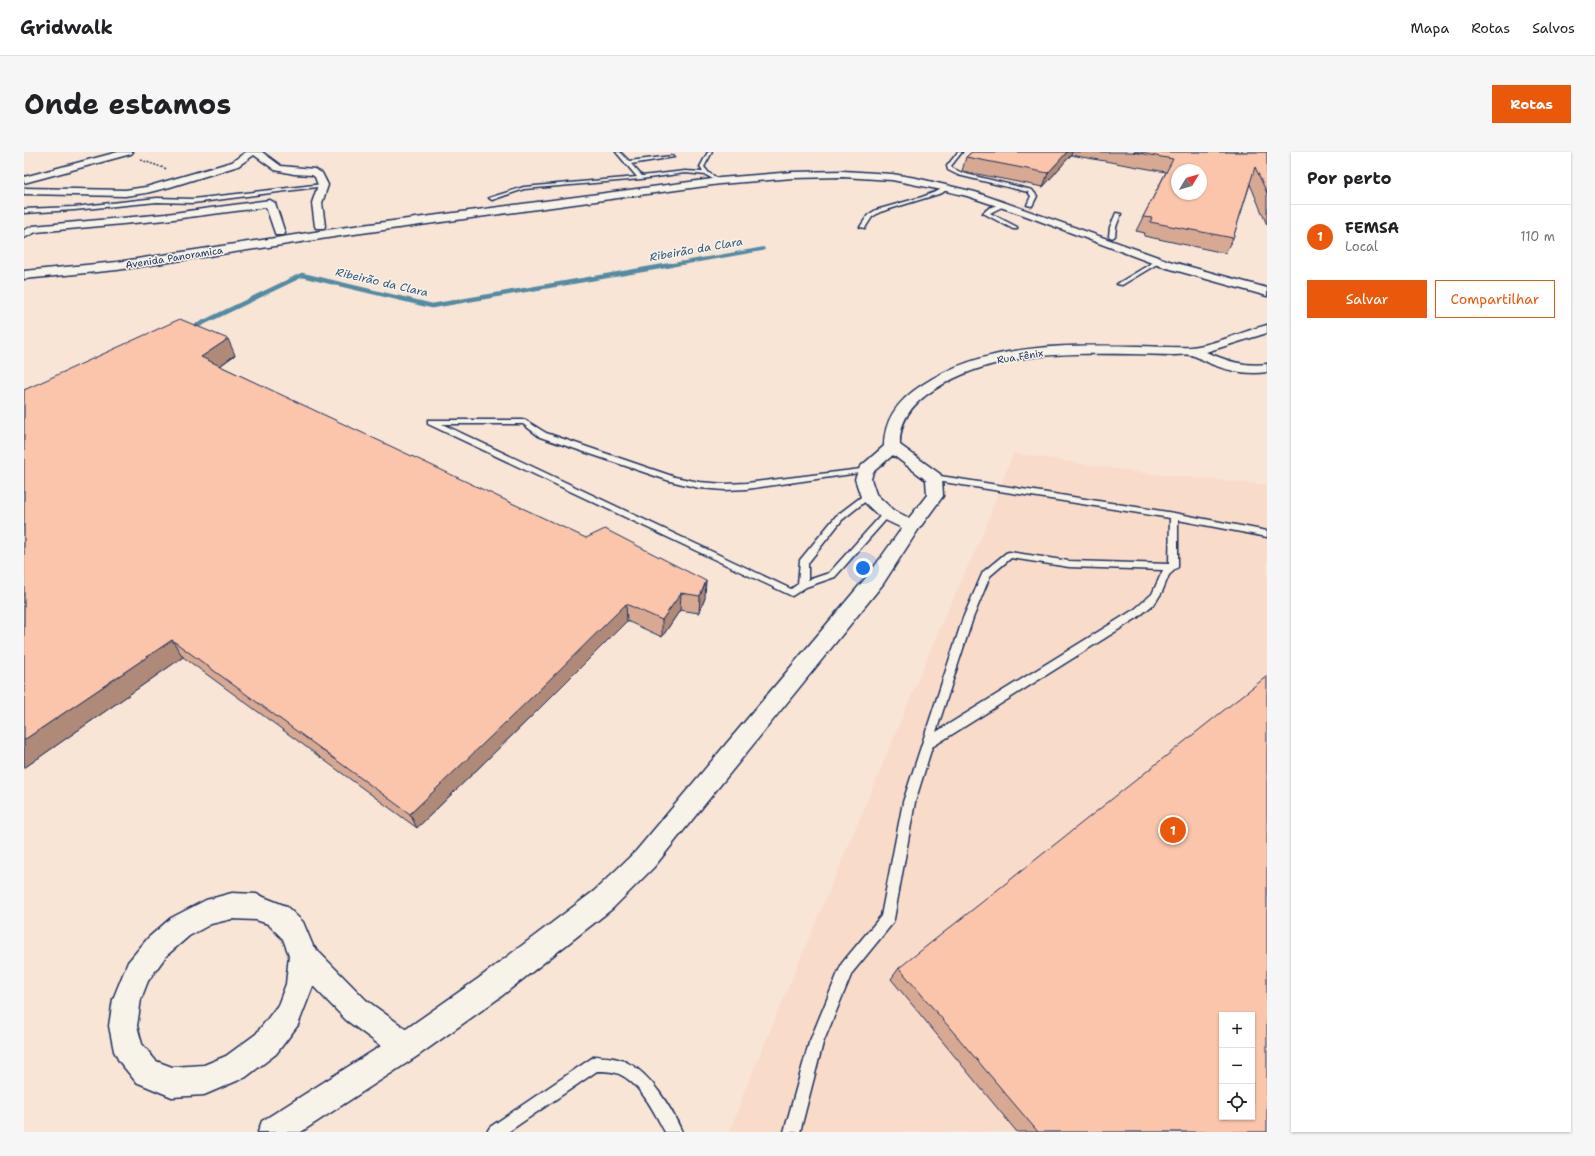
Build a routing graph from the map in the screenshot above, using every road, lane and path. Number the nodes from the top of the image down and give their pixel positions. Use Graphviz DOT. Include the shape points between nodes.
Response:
graph roads {
  1 [pos="125,152"];
  2 [pos="252,152"];
  3 [pos="256,152"];
  4 [pos="618,152"];
  5 [pos="666,152"];
  6 [pos="710,152"];
  7 [pos="960,152"];
  8 [pos="672,157"];
  9 [pos="676,162"];
  10 [pos="628,164"];
  11 [pos="681,167"];
  12 [pos="685,172"];
  13 [pos="707,174"];
  14 [pos="192,177"];
  15 [pos="640,178"];
  16 [pos="24,180"];
  17 [pos="720,181"];
  18 [pos="323,185"];
  19 [pos="948,187"];
  20 [pos="24,191"];
  21 [pos="492,198"];
  22 [pos="1005,204"];
  23 [pos="1030,205"];
  24 [pos="24,211"];
  25 [pos="1118,214"];
  26 [pos="863,226"];
  27 [pos="1015,228"];
  28 [pos="322,230"];
  29 [pos="280,232"];
  30 [pos="24,235"];
  31 [pos="1112,236"];
  32 [pos="1159,261"];
  33 [pos="24,265"];
  34 [pos="24,275"];
  35 [pos="1267,283"];
  36 [pos="1120,284"];
  37 [pos="1267,292"];
  38 [pos="1264,334"];
  39 [pos="1193,351"];
  40 [pos="1267,368"];
  41 [pos="892,447"];
  42 [pos="866,470"];
  43 [pos="934,478"];
  44 [pos="868,496"];
  45 [pos="887,514"];
  46 [pos="1174,516"];
  47 [pos="912,526"];
  48 [pos="1267,534"];
  49 [pos="1173,567"];
  50 [pos="802,585"];
  51 [pos="927,744"];
  52 [pos="302,955"];
  53 [pos="406,1047"];
  54 [pos="273,1132"];
  55 [pos="495,1132"];
  56 [pos="674,1132"];
  57 [pos="792,1132"];
  1 -- 14 [label="path"];
  1 -- 16 [label="street"];
  2 -- 14 [label="street" via="235,164"];
  3 -- 18 [label="street" via="278,168 294,172 314,172"];
  4 -- 10 [label="lane"];
  5 -- 8 [label="lane"];
  6 -- 13 [label="lane" via="702,168"];
  7 -- 23 [label="lane" via="948,166 950,169 965,176 1030,191 1034,196"];
  8 -- 9 [label="lane"];
  8 -- 10 [label="lane"];
  10 -- 15 [label="lane"];
  11 -- 12 [label="lane"];
  12 -- 13 [label="lane"];
  12 -- 15 [label="lane"];
  13 -- 17 [label="lane"];
  13 -- 23 [label="main road" via="800,169 871,170 950,181 988,190"];
  13 -- 28 [label="main road"];
  14 -- 20 [label="street" via="125,193"];
  15 -- 21 [label="lane" via="524,188"];
  17 -- 19 [label="main road" via="798,175 872,176 915,180"];
  17 -- 28 [label="main road"];
  18 -- 24 [label="lane" via="214,199 159,200 116,206"];
  18 -- 28 [label="street" via="317,203"];
  19 -- 22 [label="main road"];
  19 -- 26 [label="lane" via="924,198 878,210"];
  22 -- 27 [label="lane" via="986,213"];
  22 -- 32 [label="main road"];
  23 -- 31 [label="main road"];
  25 -- 31 [label="lane"];
  28 -- 29 [label="main road, Avenida Panoramica"];
  28 -- 34 [label="main road, Avenida Panoramica" via="132,264"];
  29 -- 30 [label="street" via="270,203 166,217 33,229"];
  29 -- 33 [label="main road, Avenida Panoramica" via="153,253"];
  31 -- 35 [label="main road" via="1211,269"];
  32 -- 36 [label="lane"];
  32 -- 37 [label="main road"];
  38 -- 39 [label="street, Rua Fênix"];
  39 -- 40 [label="street, Rua Fênix" via="1234,367 1253,370"];
  39 -- 41 [label="street, Rua Fênix" via="1091,349 1043,352 977,364 928,385 911,400 898,414 892,428"];
  41 -- 42 [label="street"];
  41 -- 43 [label="street"];
  42 -- 44 [label="street" via="863,479"];
  42 -- 50 [label="lane" via="747,486 699,485 673,479 551,437 525,422 432,422 792,593"];
  43 -- 46 [label="lane"];
  43 -- 47 [label="street" via="935,496"];
  44 -- 45 [label="street"];
  44 -- 50 [label="lane" via="839,518 803,562"];
  45 -- 47 [label="street"];
  45 -- 50 [label="lane" via="832,575"];
  46 -- 48 [label="lane"];
  46 -- 49 [label="lane"];
  47 -- 53 [label="street" via="876,579 645,859 603,900 490,988"];
  49 -- 51 [label="lane" via="1166,571 1156,595 1141,611"];
  49 -- 51 [label="lane" via="1069,564 1009,555 986,574 968,618"];
  51 -- 57 [label="lane" via="909,802 887,919 848,968 816,1043"];
  52 -- 52 [label="street" via="294,931 277,914 256,907 232,906 206,913 180,927 157,947 138,972 127,999 123,1026 129,1051 146,1072 172,1082 204,1080 236,1067 266,1044 288,1015 300,984"];
  52 -- 53 [label="street" via="356,1010"];
  53 -- 54 [label="street"];
  55 -- 56 [label="lane" via="595,1063 625,1068 638,1079 652,1095"];
}
